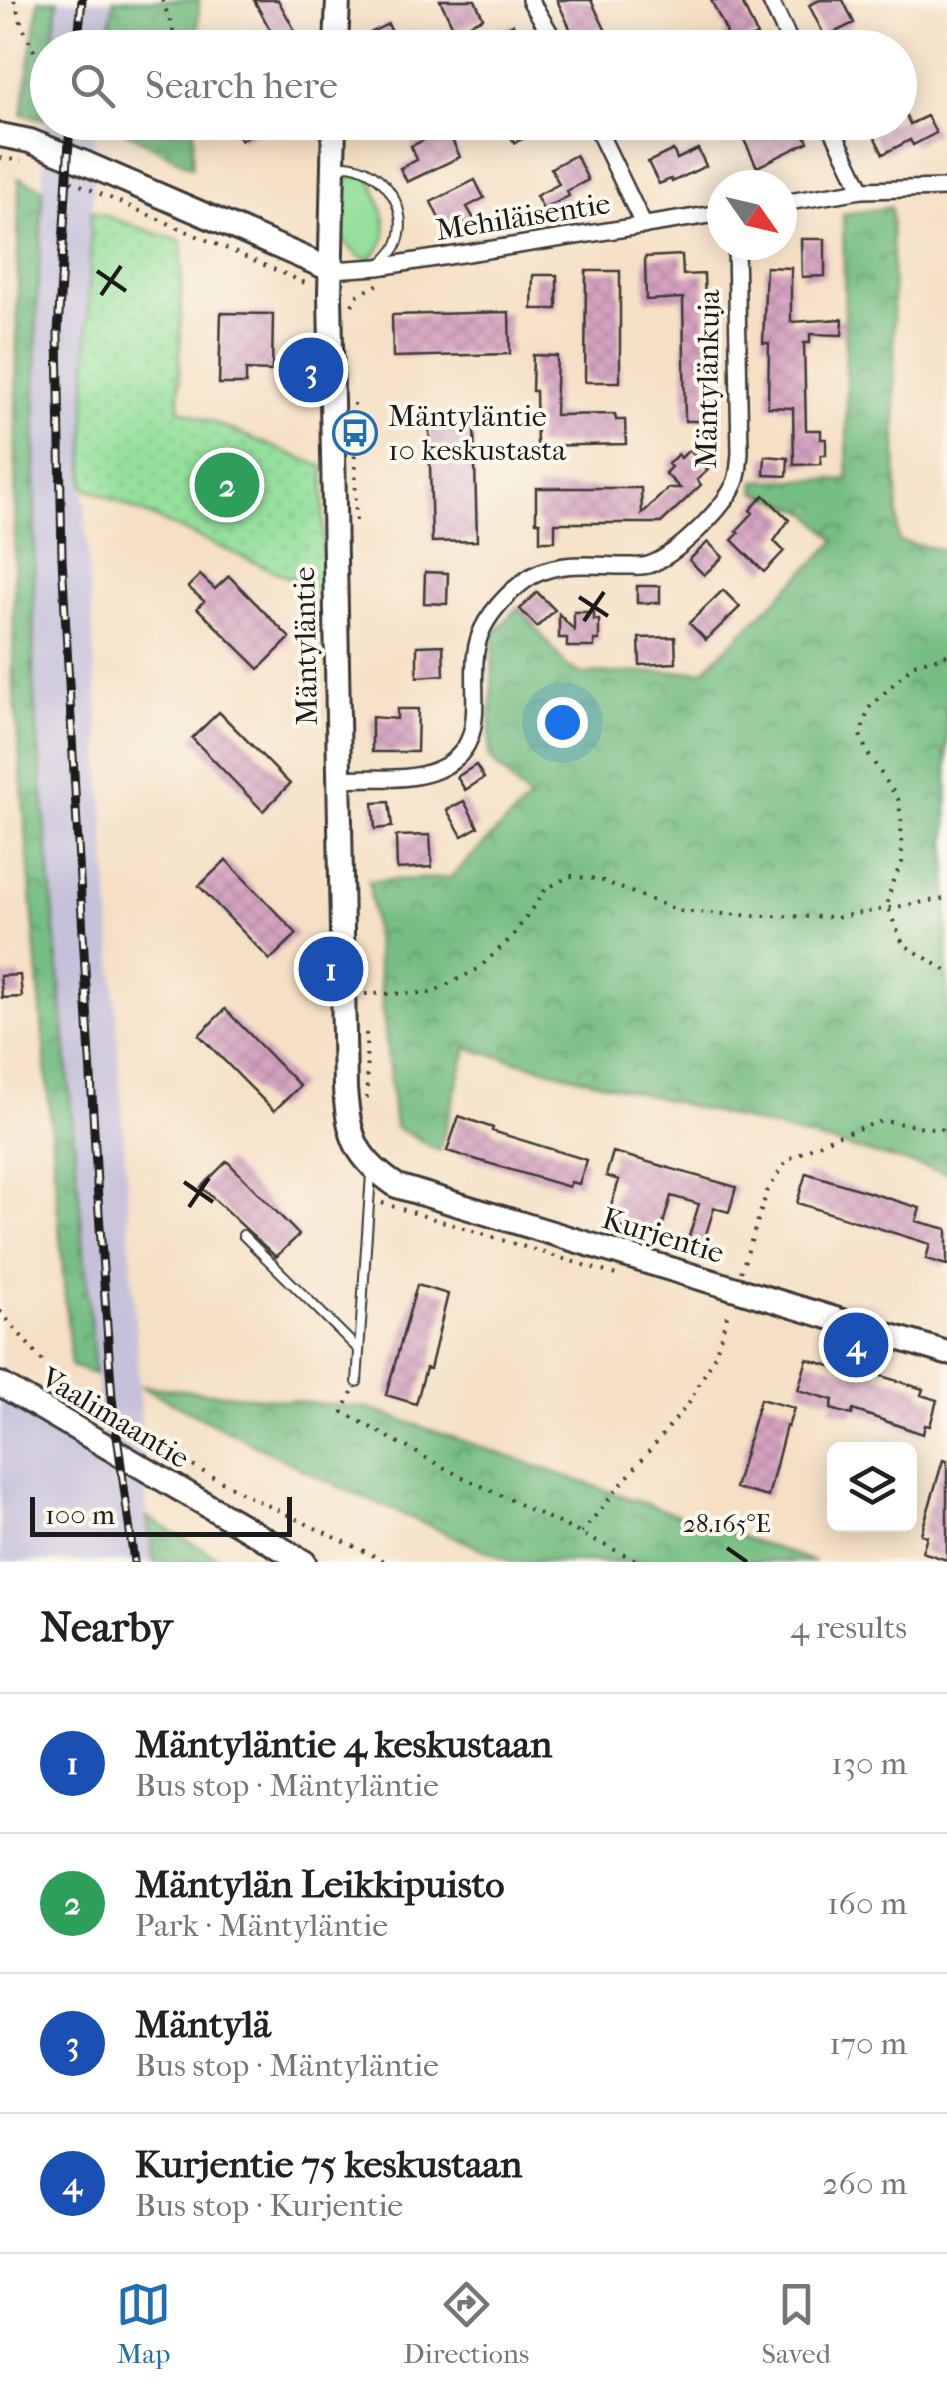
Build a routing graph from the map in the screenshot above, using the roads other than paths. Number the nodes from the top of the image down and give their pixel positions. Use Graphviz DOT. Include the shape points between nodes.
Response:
graph roads {
  1 [pos="338,0"];
  2 [pos="530,0"];
  3 [pos="770,0"];
  4 [pos="337,30"];
  5 [pos="548,30"];
  6 [pos="784,30"];
  7 [pos="0,135"];
  8 [pos="333,140"];
  9 [pos="603,140"];
  10 [pos="838,140"];
  11 [pos="332,182"];
  12 [pos="947,188"];
  13 [pos="862,190"];
  14 [pos="797,201"];
  15 [pos="707,216"];
  16 [pos="644,226"];
  17 [pos="736,260"];
  18 [pos="378,267"];
  19 [pos="332,270"];
  20 [pos="338,779"];
  21 [pos="370,1167"];
  22 [pos="243,1236"];
  23 [pos="359,1350"];
  24 [pos="947,1353"];
  25 [pos="357,1382"];
  26 [pos="0,1384"];
  27 [pos="304,1562"];
  1 -- 4 [label="street"];
  2 -- 5 [label="street"];
  3 -- 6 [label="street"];
  7 -- 19 [label="street" via="87,164"];
  8 -- 11 [label="street, Mäntyläntie"];
  9 -- 16 [label="street"];
  10 -- 13 [label="street"];
  11 -- 18 [label="lane" via="346,165 358,166 389,191 400,235"];
  11 -- 19 [label="street, Mäntyläntie"];
  12 -- 13 [label="street"];
  13 -- 14 [label="street"];
  15 -- 16 [label="street, Mehiläisentie"];
  16 -- 18 [label="street, Mehiläisentie"];
  17 -- 20 [label="street, Mäntylänkuja" via="740,453 737,480 723,503 646,566 555,566 524,580 481,632 474,730 462,752 439,770 412,776"];
  18 -- 19 [label="street, Mehiläisentie"];
  19 -- 20 [label="street, Mäntyläntie"];
  20 -- 21 [label="street, Mäntyläntie" via="348,1126"];
  21 -- 23 [label="lane"];
  21 -- 24 [label="street, Kurjentie" via="397,1186"];
  22 -- 23 [label="lane"];
  23 -- 25 [label="lane"];
  26 -- 27 [label="street, Vaalimaantie"];
}
